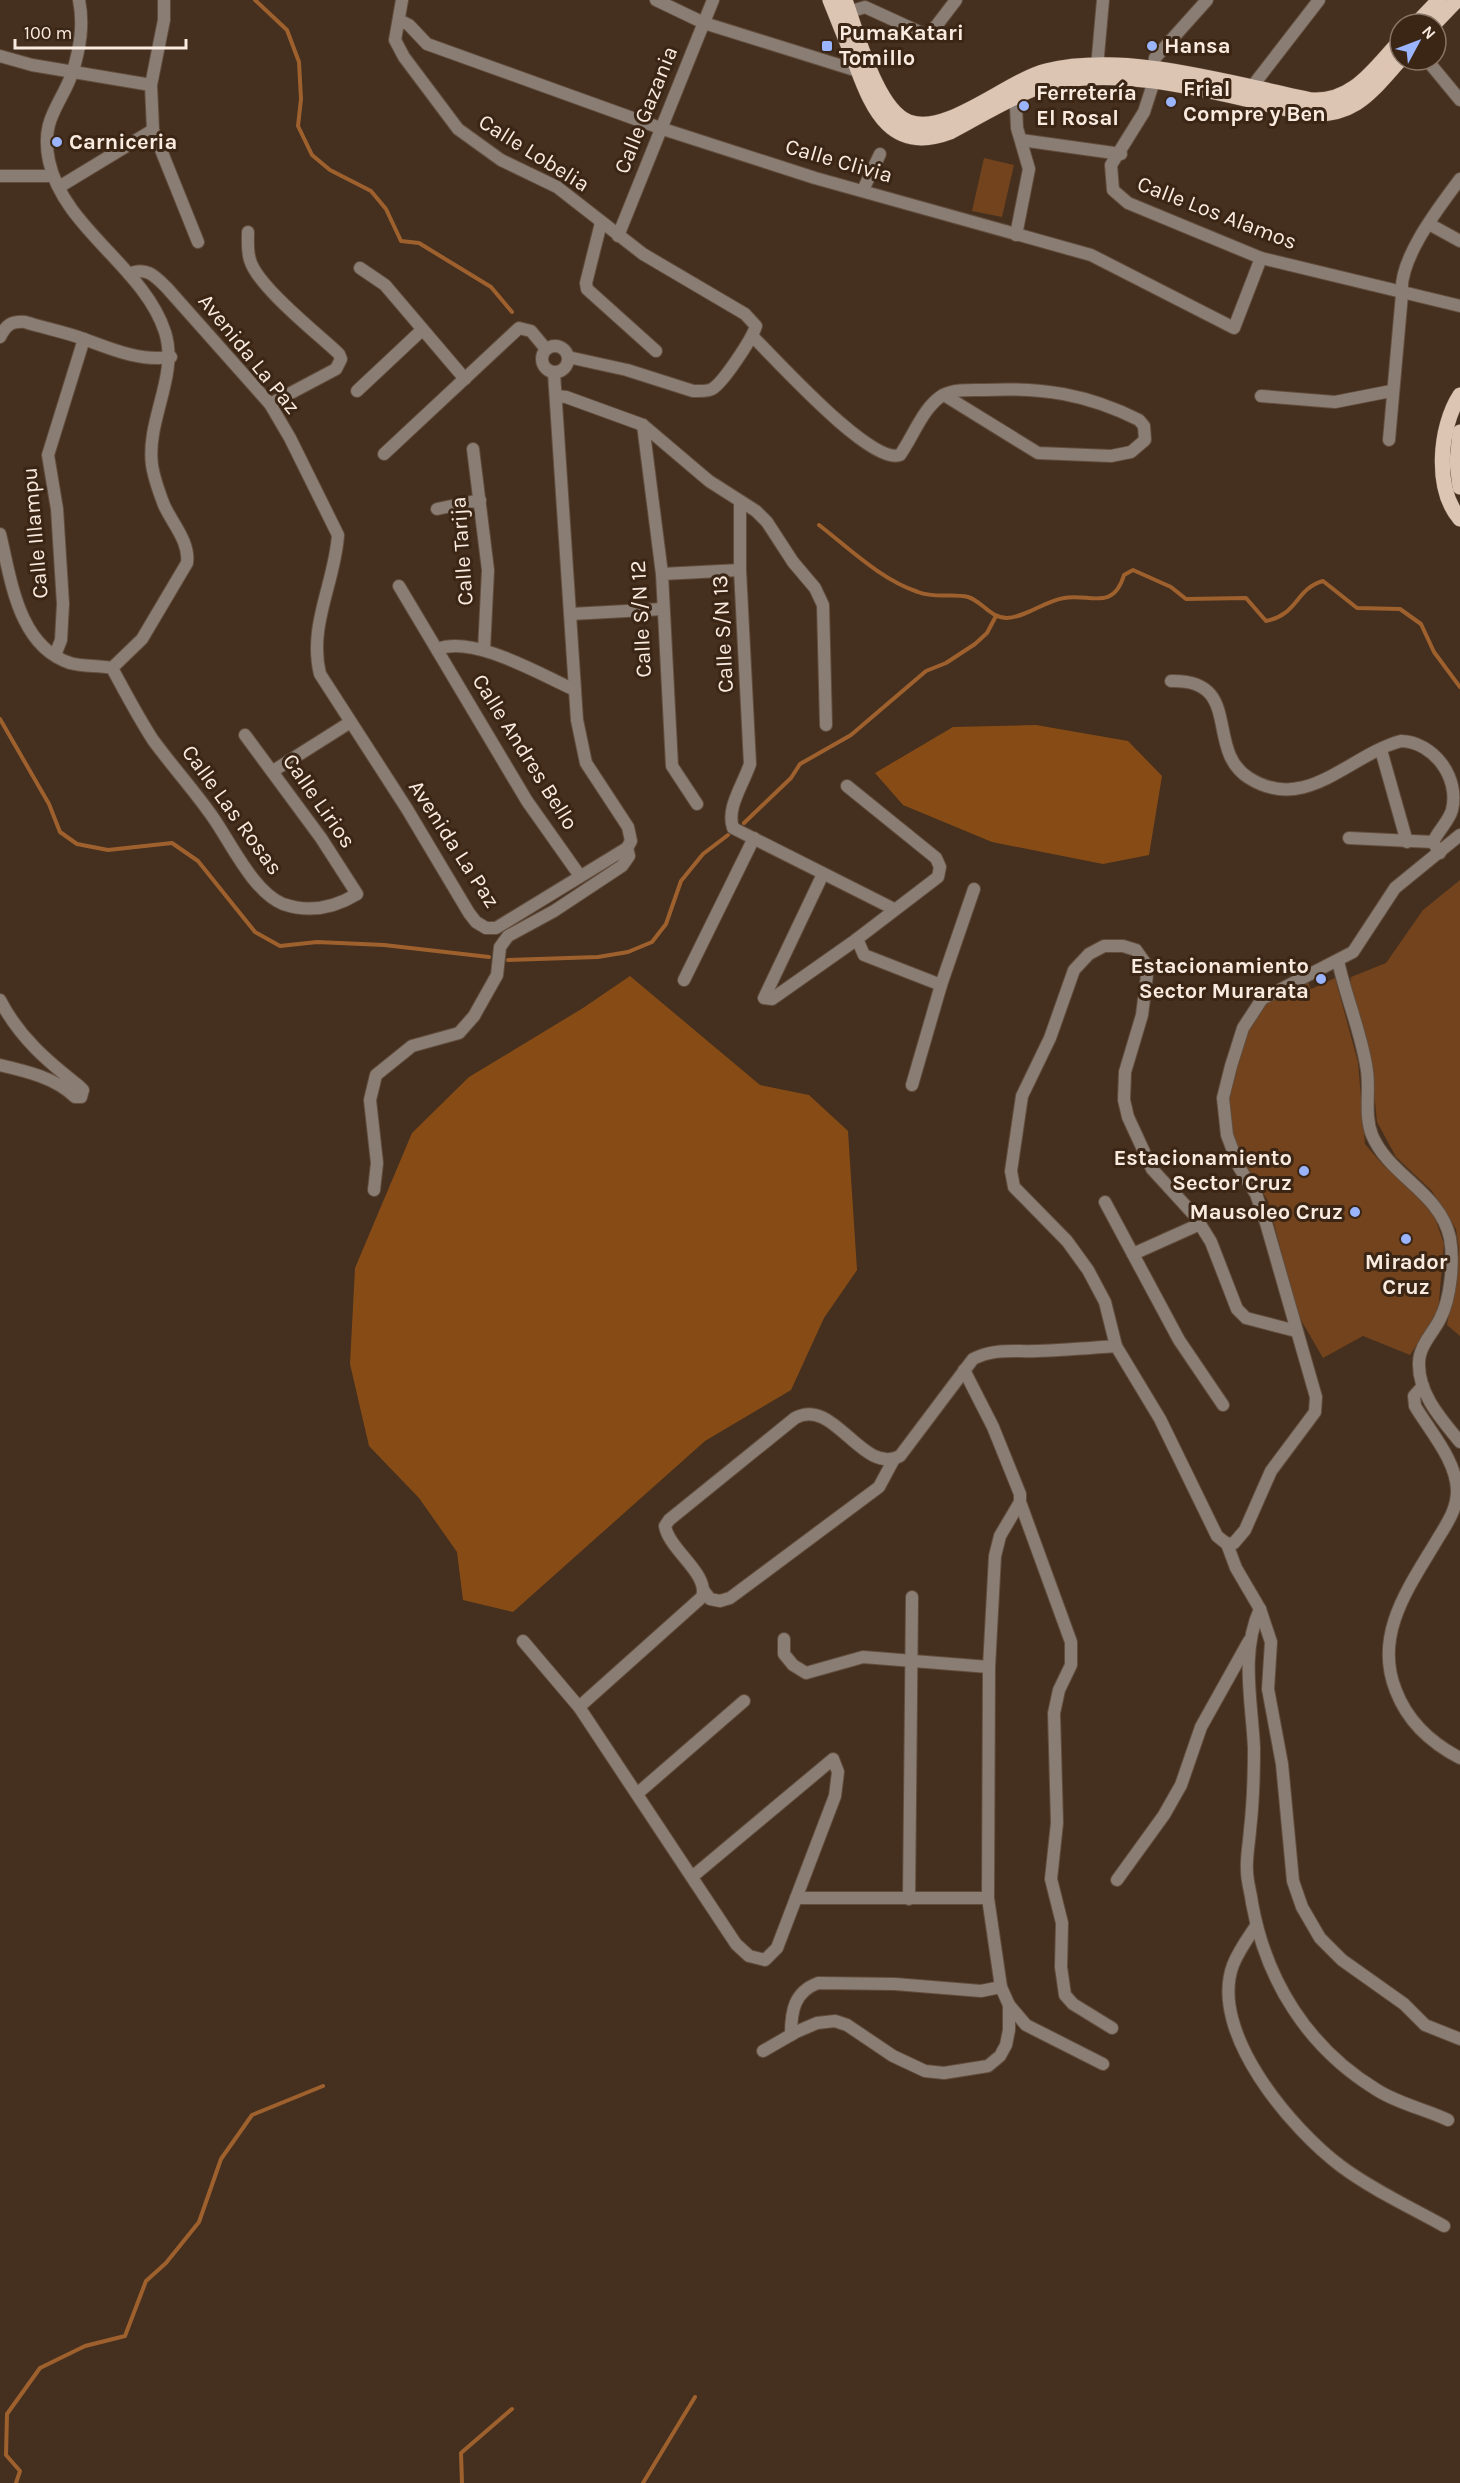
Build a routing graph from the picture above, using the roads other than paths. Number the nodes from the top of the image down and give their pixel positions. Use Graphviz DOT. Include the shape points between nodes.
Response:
graph roads {
  1 [pos="79,0"];
  2 [pos="164,0"];
  3 [pos="402,0"];
  4 [pos="656,0"];
  5 [pos="713,0"];
  6 [pos="830,0"];
  7 [pos="956,0"];
  8 [pos="1103,0"];
  9 [pos="1207,0"];
  10 [pos="1319,0"];
  11 [pos="1439,0"];
  12 [pos="1457,0"];
  13 [pos="847,6"];
  14 [pos="1428,12"];
  15 [pos="1446,12"];
  16 [pos="399,20"];
  17 [pos="704,23"];
  18 [pos="1388,54"];
  19 [pos="0,56"];
  20 [pos="864,69"];
  21 [pos="1389,72"];
  22 [pos="1437,72"];
  23 [pos="72,73"];
  24 [pos="1097,73"];
  25 [pos="1154,74"];
  26 [pos="151,85"];
  27 [pos="1250,94"];
  28 [pos="1012,99"];
  29 [pos="1460,100"];
  30 [pos="663,129"];
  31 [pos="153,130"];
  32 [pos="1021,140"];
  33 [pos="880,153"];
  34 [pos="1121,154"];
  35 [pos="0,176"];
  36 [pos="1460,179"];
  37 [pos="56,181"];
  38 [pos="863,190"];
  39 [pos="601,223"];
  40 [pos="1429,225"];
  41 [pos="248,232"];
  42 [pos="1016,235"];
  43 [pos="618,236"];
  44 [pos="1460,241"];
  45 [pos="198,242"];
  46 [pos="1262,258"];
  47 [pos="360,268"];
  48 [pos="129,274"];
  49 [pos="1402,294"];
  50 [pos="1460,306"];
  51 [pos="422,330"];
  52 [pos="752,336"];
  53 [pos="0,337"];
  54 [pos="84,339"];
  55 [pos="546,349"];
  56 [pos="656,351"];
  57 [pos="171,357"];
  58 [pos="568,357"];
  59 [pos="554,373"];
  60 [pos="465,379"];
  61 [pos="357,391"];
  62 [pos="1391,391"];
  63 [pos="944,395"];
  64 [pos="1460,395"];
  65 [pos="556,396"];
  66 [pos="1261,396"];
  67 [pos="270,404"];
  68 [pos="643,425"];
  69 [pos="1460,432"];
  70 [pos="1389,440"];
  71 [pos="473,449"];
  72 [pos="384,454"];
  73 [pos="1460,487"];
  74 [pos="480,500"];
  75 [pos="740,501"];
  76 [pos="437,509"];
  77 [pos="1460,519"];
  78 [pos="0,534"];
  79 [pos="740,570"];
  80 [pos="662,574"];
  81 [pos="399,586"];
  82 [pos="663,609"];
  83 [pos="572,614"];
  84 [pos="438,649"];
  85 [pos="484,650"];
  86 [pos="55,655"];
  87 [pos="112,668"];
  88 [pos="1171,681"];
  89 [pos="575,690"];
  90 [pos="349,723"];
  91 [pos="826,725"];
  92 [pos="245,735"];
  93 [pos="1381,750"];
  94 [pos="273,771"];
  95 [pos="847,786"];
  96 [pos="697,804"];
  97 [pos="1460,835"];
  98 [pos="754,838"];
  99 [pos="1349,838"];
  100 [pos="1407,842"];
  101 [pos="627,848"];
  102 [pos="1437,848"];
  103 [pos="823,874"];
  104 [pos="580,876"];
  105 [pos="974,889"];
  106 [pos="357,894"];
  107 [pos="894,909"];
  108 [pos="857,939"];
  109 [pos="1338,961"];
  110 [pos="684,980"];
  111 [pos="941,985"];
  112 [pos="0,1000"];
  113 [pos="0,1065"];
  114 [pos="912,1085"];
  115 [pos="374,1190"];
  116 [pos="1106,1202"];
  117 [pos="1200,1224"];
  118 [pos="1133,1254"];
  119 [pos="1296,1331"];
  120 [pos="1116,1346"];
  121 [pos="964,1370"];
  122 [pos="1423,1386"];
  123 [pos="1223,1405"];
  124 [pos="1460,1442"];
  125 [pos="894,1459"];
  126 [pos="1020,1502"];
  127 [pos="1227,1544"];
  128 [pos="704,1591"];
  129 [pos="912,1597"];
  130 [pos="1260,1609"];
  131 [pos="1251,1637"];
  132 [pos="784,1639"];
  133 [pos="523,1641"];
  134 [pos="911,1662"];
  135 [pos="989,1667"];
  136 [pos="744,1701"];
  137 [pos="579,1707"];
  138 [pos="1460,1758"];
  139 [pos="638,1793"];
  140 [pos="692,1877"];
  141 [pos="1117,1880"];
  142 [pos="796,1898"];
  143 [pos="988,1898"];
  144 [pos="909,1899"];
  145 [pos="1256,1926"];
  146 [pos="1001,1987"];
  147 [pos="1009,2005"];
  148 [pos="1112,2028"];
  149 [pos="791,2035"];
  150 [pos="1460,2039"];
  151 [pos="763,2051"];
  152 [pos="1103,2064"];
  153 [pos="1448,2120"];
  154 [pos="1444,2226"];
  1 -- 23 [label="street" via="83,24"];
  2 -- 26 [label="street" via="164,20"];
  3 -- 16 [label="street, Calle Lobelia"];
  4 -- 17 [label="street"];
  5 -- 17 [label="street, Calle Gazania"];
  6 -- 20 [label="main road"];
  7 -- 13 [label="street" via="930,34 865,7"];
  8 -- 24 [label="street"];
  9 -- 25 [label="street, Calle Los Alamos" via="1155,58"];
  10 -- 27 [label="street"];
  11 -- 14 [label="main road"];
  12 -- 15 [label="main road"];
  13 -- 20 [label="main road"];
  16 -- 30 [label="street, Calle Clivia" via="428,44"];
  16 -- 39 [label="street, Calle Lobelia" via="395,40 398,46 458,129 501,160 557,187"];
  17 -- 20 [label="street"];
  17 -- 30 [label="street, Calle Gazania"];
  18 -- 27 [label="main road" via="1363,82 1339,98 1312,100"];
  19 -- 23 [label="street"];
  20 -- 24 [label="main road" via="892,112 910,123 928,125 1028,77 1069,67"];
  20 -- 28 [label="main road" via="872,105 881,119 912,137 934,138 950,132"];
  21 -- 27 [label="main road" via="1358,104 1329,115 1308,114"];
  22 -- 29 [label="street"];
  23 -- 26 [label="street"];
  23 -- 37 [label="street" via="51,113 47,138"];
  24 -- 25 [label="main road"];
  24 -- 28 [label="main road" via="1051,83"];
  25 -- 27 [label="main road"];
  25 -- 34 [label="street, Calle Los Alamos" via="1144,112"];
  26 -- 31 [label="street"];
  28 -- 32 [label="street"];
  30 -- 38 [label="street, Calle Clivia"];
  30 -- 43 [label="street, Calle Gazania"];
  31 -- 37 [label="street"];
  31 -- 45 [label="street"];
  32 -- 34 [label="street"];
  32 -- 42 [label="street" via="1029,169"];
  33 -- 38 [label="street"];
  34 -- 46 [label="street, Calle Los Alamos" via="1111,165 1111,183 1113,190 1128,203"];
  35 -- 37 [label="street"];
  36 -- 40 [label="street"];
  37 -- 48 [label="street" via="92,235"];
  38 -- 42 [label="street, Calle Clivia"];
  39 -- 43 [label="street, Calle Lobelia"];
  39 -- 56 [label="street" via="587,289"];
  40 -- 44 [label="street"];
  40 -- 49 [label="street" via="1408,261"];
  41 -- 67 [label="street" via="255,271 341,359 336,369"];
  42 -- 46 [label="street, Calle Clivia" via="1091,255 1234,328"];
  43 -- 52 [label="street, Calle Lobelia" via="745,314 755,323"];
  46 -- 49 [label="street, Calle Los Alamos"];
  47 -- 51 [label="street" via="385,285"];
  48 -- 57 [label="street" via="159,316"];
  48 -- 67 [label="street, Avenida La Paz" via="143,270 156,277"];
  49 -- 50 [label="street, Calle Los Alamos"];
  49 -- 62 [label="street"];
  51 -- 60 [label="street"];
  51 -- 61 [label="street"];
  52 -- 58 [label="street" via="722,380 704,391"];
  52 -- 63 [label="street" via="825,410 888,456 900,455 930,407"];
  53 -- 54 [label="street" via="6,326 15,321"];
  54 -- 57 [label="street" via="138,356"];
  54 -- 86 [label="street, Calle Illampu" via="48,455 57,509 63,604 61,640"];
  55 -- 58 [label="street" via="561,348"];
  55 -- 59 [label="street" via="542,364"];
  55 -- 60 [label="street" via="531,331 519,328"];
  57 -- 87 [label="street" via="154,434 152,465 164,505 187,550 187,563 142,639"];
  58 -- 59 [label="street" via="565,368"];
  59 -- 65 [label="street"];
  60 -- 72 [label="street"];
  62 -- 66 [label="street" via="1335,402"];
  62 -- 70 [label="street"];
  63 -- 63 [label="street" via="1038,453 1111,456 1131,452 1145,440 1144,426 1139,420 1070,395 1022,388 955,391"];
  64 -- 77 [label="main road" via="1447,426 1443,461 1448,497"];
  65 -- 68 [label="street"];
  65 -- 83 [label="street"];
  67 -- 90 [label="street, Avenida La Paz" via="338,535 337,552 320,608 316,661"];
  68 -- 75 [label="street" via="709,481"];
  68 -- 80 [label="street, Calle S/N 12"];
  69 -- 73 [label="main road"];
  71 -- 74 [label="street, Calle Tarija"];
  74 -- 76 [label="street"];
  74 -- 85 [label="street, Calle Tarija" via="488,570"];
  75 -- 79 [label="street, Calle S/N 13"];
  75 -- 91 [label="street" via="767,522 820,595"];
  78 -- 86 [label="street" via="22,615 41,644"];
  79 -- 80 [label="street"];
  79 -- 98 [label="street, Calle S/N 13" via="750,764 729,818 733,828"];
  80 -- 82 [label="street, Calle S/N 12"];
  81 -- 84 [label="street, Calle Andres Bello"];
  82 -- 83 [label="street"];
  82 -- 96 [label="street, Calle S/N 12" via="672,766"];
  83 -- 89 [label="street"];
  84 -- 85 [label="street" via="449,646"];
  84 -- 104 [label="street, Calle Andres Bello" via="527,801"];
  85 -- 89 [label="street"];
  86 -- 87 [label="street" via="70,663"];
  87 -- 106 [label="street, Calle Las Rosas" via="153,740 182,773 267,893 281,903 323,909"];
  88 -- 93 [label="street" via="1188,681 1206,689 1218,707 1237,766 1246,776 1271,789 1319,782"];
  89 -- 101 [label="street" via="586,763 631,834"];
  90 -- 94 [label="street"];
  90 -- 104 [label="street, Avenida La Paz" via="476,922 496,928"];
  92 -- 94 [label="street, Calle Lirios"];
  93 -- 100 [label="street"];
  93 -- 102 [label="street" via="1390,743 1407,741 1426,748 1443,764 1454,793 1452,812"];
  94 -- 106 [label="street, Calle Lirios"];
  95 -- 107 [label="street" via="936,858 940,867 938,877"];
  97 -- 102 [label="street"];
  98 -- 103 [label="street"];
  98 -- 110 [label="street"];
  99 -- 100 [label="street"];
  100 -- 102 [label="street"];
  101 -- 104 [label="street, Avenida La Paz"];
  101 -- 115 [label="street" via="628,856 622,866 503,941 497,975 474,1016 459,1033 412,1046 376,1075 370,1100 377,1163"];
  102 -- 109 [label="street" via="1395,888 1353,952"];
  103 -- 107 [label="street"];
  103 -- 108 [label="street" via="764,998 772,999"];
  105 -- 111 [label="street"];
  107 -- 108 [label="street"];
  108 -- 111 [label="street" via="864,955"];
  109 -- 119 [label="street" via="1262,999 1243,1028 1223,1098 1227,1135 1239,1167 1256,1194"];
  109 -- 122 [label="street" via="1367,1071 1371,1134 1387,1161 1430,1199 1443,1218 1450,1239 1444,1308 1419,1362"];
  111 -- 114 [label="street"];
  112 -- 113 [label="street" via="11,1022 33,1047 79,1086 81,1097 75,1097 60,1084"];
  116 -- 118 [label="street"];
  117 -- 118 [label="street"];
  117 -- 119 [label="street" via="1211,1242 1236,1309 1246,1318"];
  117 -- 120 [label="street" via="1152,1169 1124,1100 1125,1072 1145,998 1148,967 1136,950 1123,945 1104,946 1089,954 1074,970 1061,1000 1050,1038 1022,1096 1011,1171 1014,1187 1067,1241 1088,1270 1105,1302"];
  118 -- 123 [label="street" via="1179,1340"];
  119 -- 127 [label="street" via="1310,1370 1315,1412 1271,1471 1239,1540"];
  120 -- 121 [label="street" via="993,1352 973,1359"];
  120 -- 127 [label="street" via="1160,1419 1217,1536"];
  121 -- 125 [label="street"];
  121 -- 126 [label="street" via="993,1427"];
  122 -- 124 [label="street"];
  122 -- 138 [label="street" via="1414,1396 1415,1406 1455,1478 1456,1502 1394,1619 1387,1657 1393,1685 1410,1720 1435,1743"];
  125 -- 128 [label="street" via="879,1486 730,1598 710,1599"];
  125 -- 128 [label="street" via="887,1461 872,1455 825,1419 813,1415 795,1418 665,1526"];
  126 -- 135 [label="street" via="1000,1536 995,1556"];
  126 -- 148 [label="street" via="1071,1642 1071,1665 1054,1713 1057,1823 1051,1879 1062,1923 1065,1995"];
  127 -- 130 [label="street"];
  128 -- 137 [label="street" via="696,1605"];
  129 -- 134 [label="street"];
  130 -- 131 [label="street"];
  130 -- 150 [label="street" via="1271,1642 1268,1689 1282,1764 1293,1881 1302,1907 1320,1938 1342,1960 1404,2004 1425,2025"];
  131 -- 141 [label="street" via="1201,1727 1181,1785"];
  131 -- 145 [label="street" via="1249,1694 1254,1749 1247,1871"];
  132 -- 134 [label="street" via="784,1654 806,1673 863,1657"];
  133 -- 137 [label="street"];
  134 -- 135 [label="street"];
  134 -- 144 [label="street"];
  135 -- 143 [label="street"];
  136 -- 139 [label="street"];
  137 -- 139 [label="street"];
  139 -- 140 [label="street"];
  140 -- 142 [label="street" via="736,1944 757,1959 765,1960 777,1948"];
  140 -- 142 [label="street" via="833,1760 838,1772 835,1796"];
  142 -- 144 [label="street"];
  143 -- 144 [label="street"];
  143 -- 146 [label="street"];
  145 -- 153 [label="street" via="1278,1987 1320,2044 1376,2090"];
  145 -- 154 [label="street" via="1232,1966 1231,2011 1244,2048 1267,2088 1295,2125 1341,2166"];
  146 -- 147 [label="street"];
  146 -- 149 [label="street" via="981,1991 818,1983 807,1987 797,1998 791,2015"];
  147 -- 149 [label="street" via="1006,2046 994,2064 978,2069 925,2071 835,2020"];
  147 -- 152 [label="street" via="1026,2025"];
  149 -- 151 [label="street"];
}
